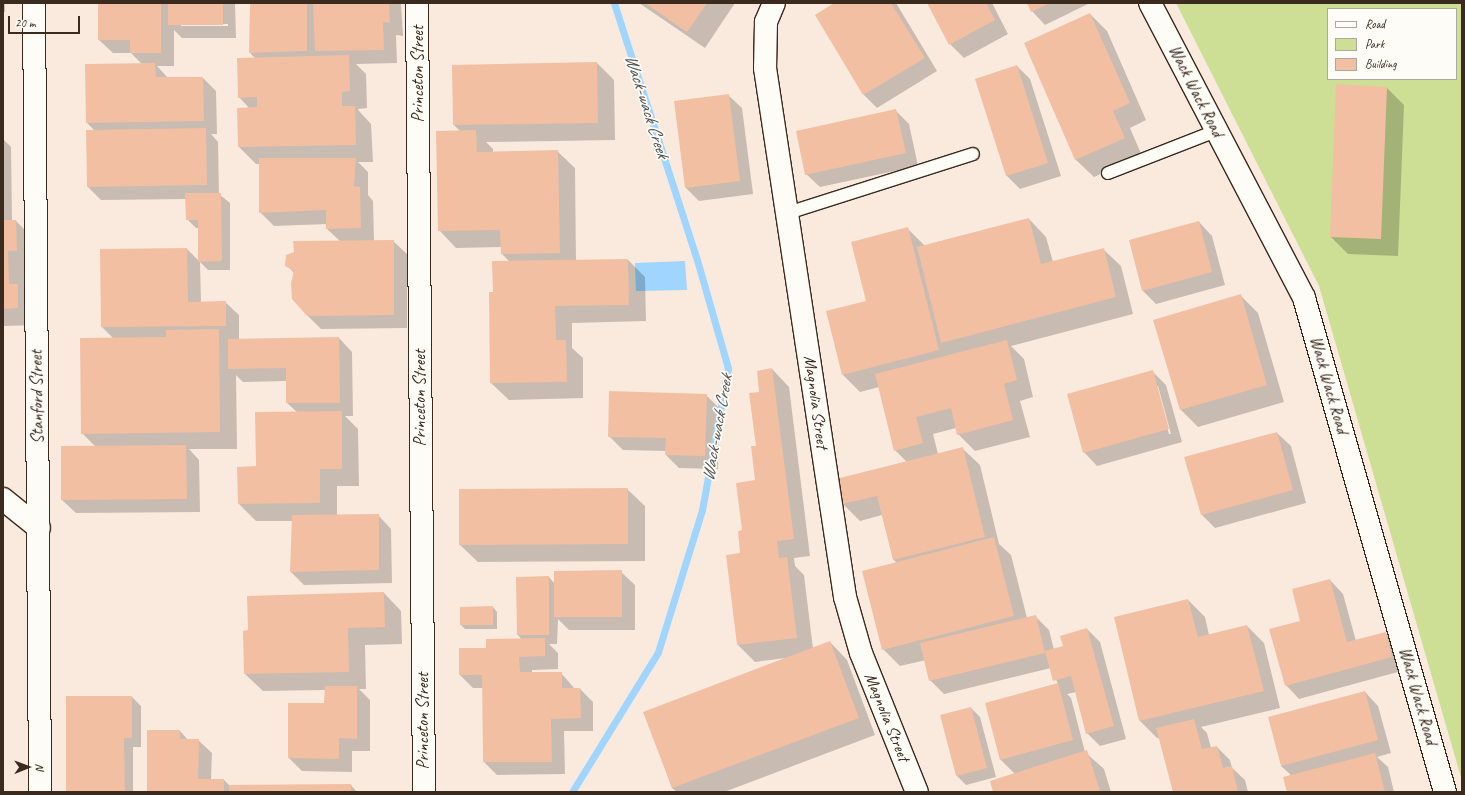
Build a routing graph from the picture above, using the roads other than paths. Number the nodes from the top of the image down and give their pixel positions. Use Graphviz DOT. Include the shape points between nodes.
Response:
graph roads {
  1 [pos="34,3"];
  2 [pos="417,3"];
  3 [pos="774,3"];
  4 [pos="1150,3"];
  5 [pos="1216,131"];
  6 [pos="973,154"];
  7 [pos="1108,173"];
  8 [pos="788,213"];
  9 [pos="3,499"];
  10 [pos="39,528"];
  11 [pos="40,792"];
  12 [pos="424,792"];
  13 [pos="917,792"];
  14 [pos="1445,792"];
  1 -- 10 [label="street, Stanford Street"];
  2 -- 12 [label="street, Princeton Street"];
  3 -- 8 [label="street, Magnolia Street" via="766,22 765,68"];
  4 -- 5 [label="street, Wack Wack Road"];
  5 -- 7 [label="lane"];
  5 -- 14 [label="street, Wack Wack Road" via="1304,298"];
  6 -- 8 [label="lane"];
  8 -- 13 [label="street, Magnolia Street" via="845,597 861,653"];
  9 -- 10 [label="street"];
  10 -- 11 [label="street, Stanford Street"];
}
